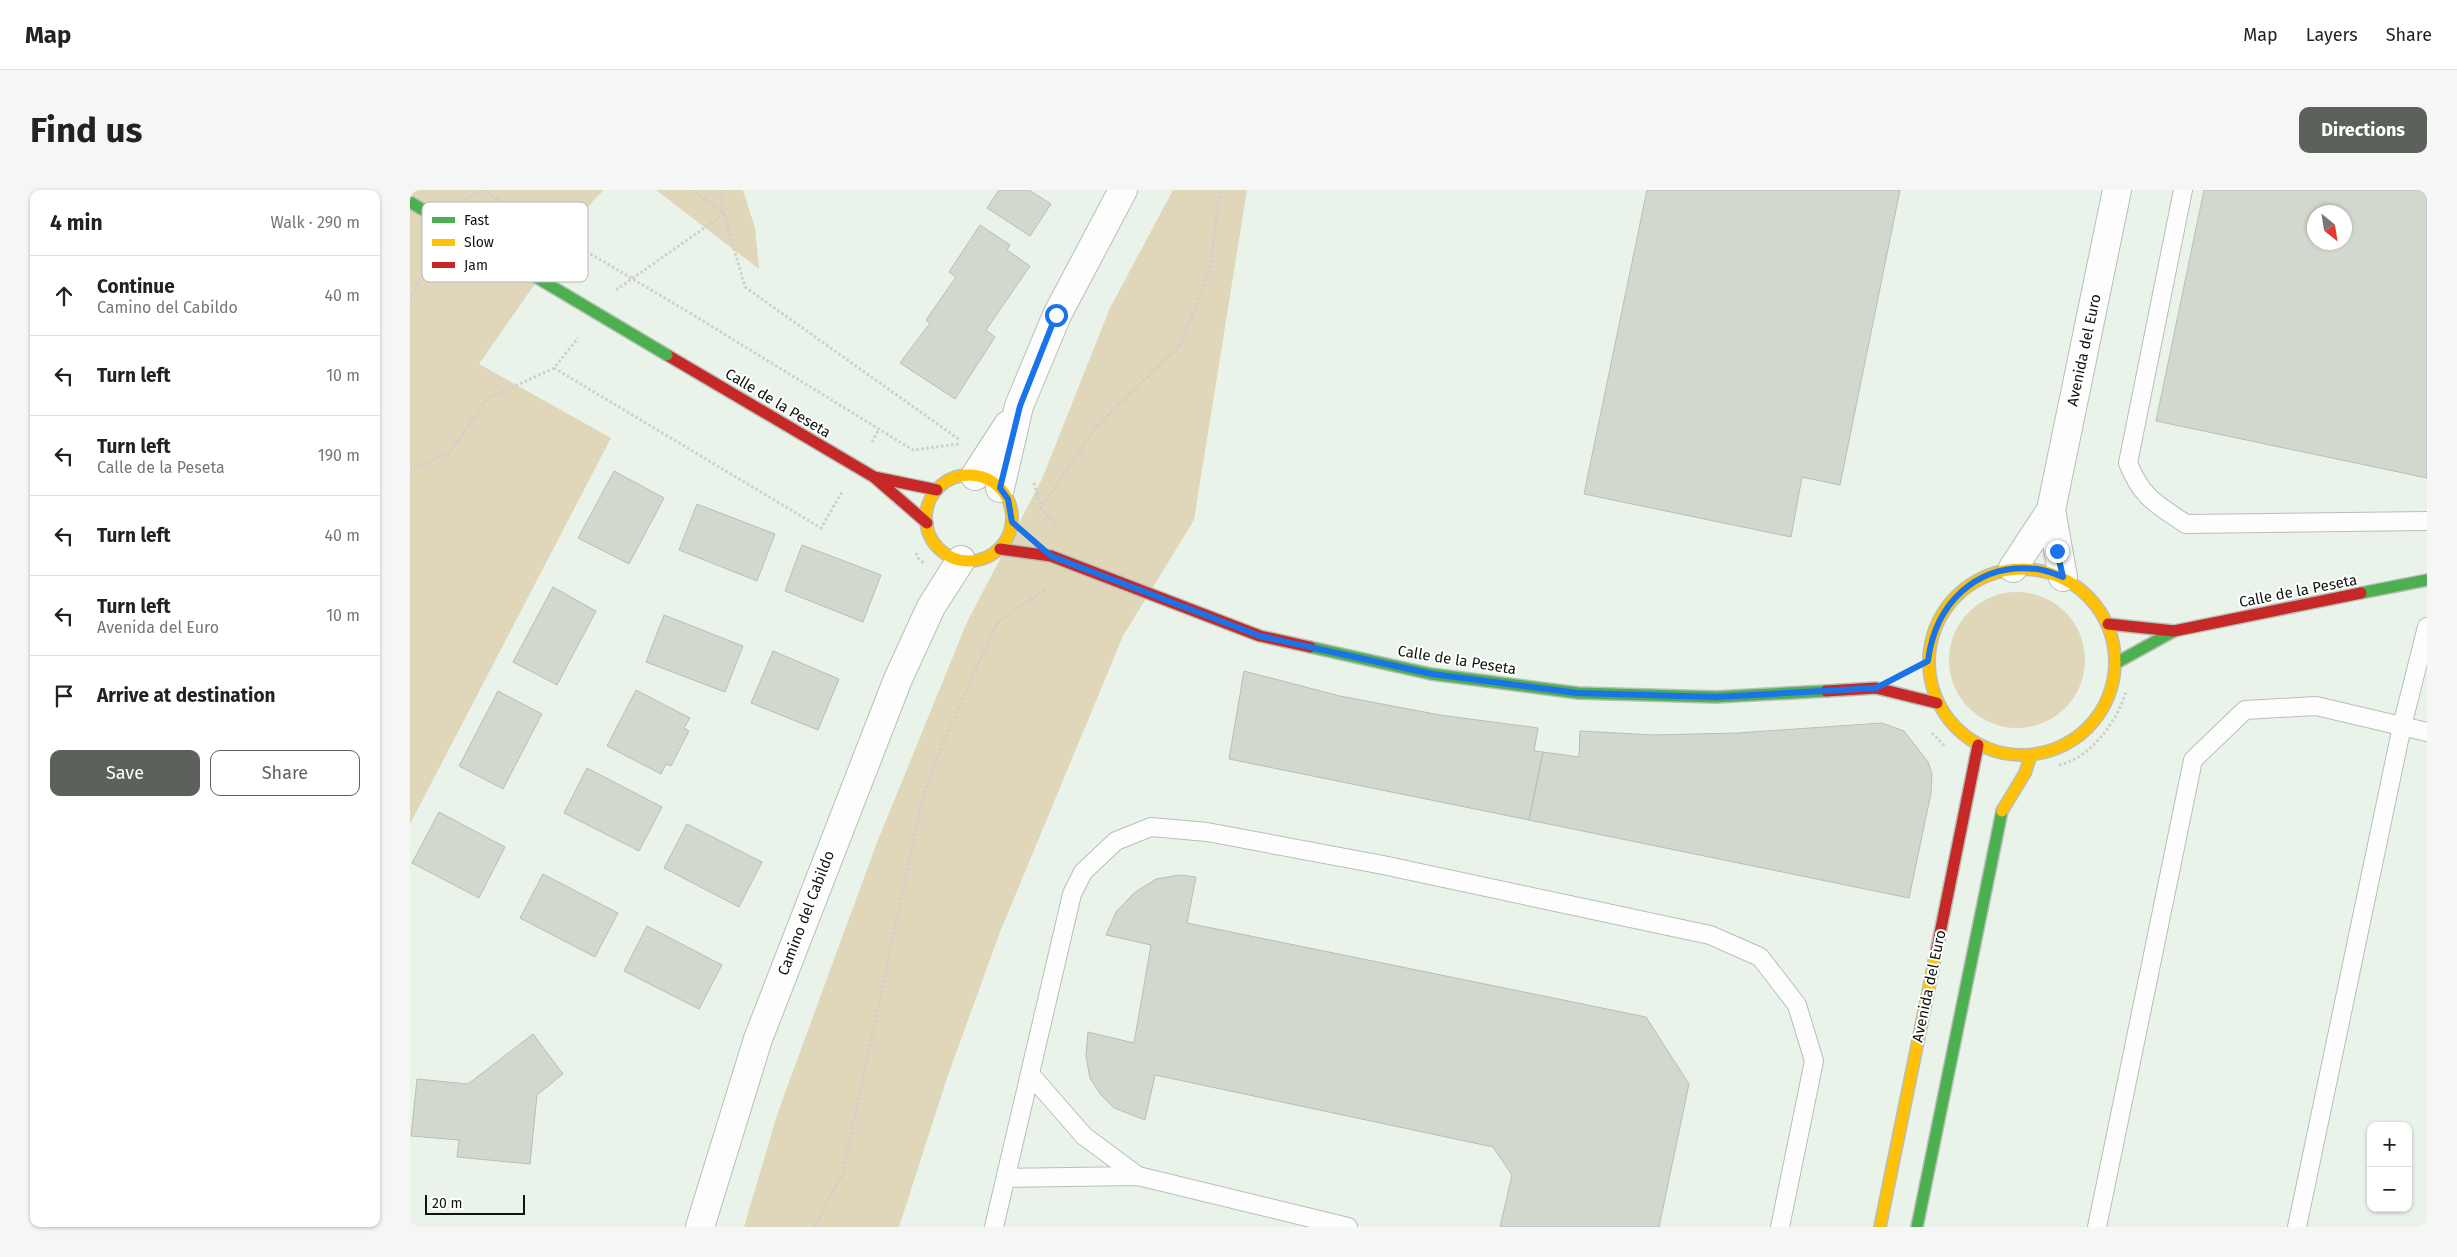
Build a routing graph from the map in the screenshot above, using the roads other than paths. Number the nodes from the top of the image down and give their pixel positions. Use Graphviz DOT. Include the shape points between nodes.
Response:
graph roads {
  1 [pos="1123,190"];
  2 [pos="2116,190"];
  3 [pos="2183,190"];
  4 [pos="410,202"];
  5 [pos="422,209"];
  6 [pos="544,282"];
  7 [pos="1020,406"];
  8 [pos="975,476"];
  9 [pos="874,477"];
  10 [pos="1000,488"];
  11 [pos="937,490"];
  12 [pos="2052,510"];
  13 [pos="2427,521"];
  14 [pos="927,523"];
  15 [pos="1031,539"];
  16 [pos="1000,548"];
  17 [pos="953,556"];
  18 [pos="1051,556"];
  19 [pos="2013,568"];
  20 [pos="2063,577"];
  21 [pos="2427,580"];
  22 [pos="2108,624"];
  23 [pos="2427,627"];
  24 [pos="2174,631"];
  25 [pos="2116,664"];
  26 [pos="1890,681"];
  27 [pos="1876,688"];
  28 [pos="1937,702"];
  29 [pos="2402,726"];
  30 [pos="2427,732"];
  31 [pos="1978,745"];
  32 [pos="2031,756"];
  33 [pos="1030,1074"];
  34 [pos="1138,1176"];
  35 [pos="1006,1178"];
  36 [pos="700,1227"];
  37 [pos="994,1227"];
  38 [pos="1348,1227"];
  39 [pos="1780,1227"];
  40 [pos="1880,1227"];
  41 [pos="1917,1227"];
  42 [pos="2097,1227"];
  43 [pos="2297,1227"];
  1 -- 7 [label="street" via="1056,315"];
  2 -- 12 [label="street, Avenida del Euro"];
  3 -- 13 [label="lane" via="2128,463 2137,484 2156,504 2186,524"];
  4 -- 5 [label="main road, Calle de la Peseta, bridge"];
  6 -- 9 [label="main road, Calle de la Peseta, bridge"];
  7 -- 8 [label="street"];
  7 -- 10 [label="street"];
  8 -- 10 [label="main road"];
  8 -- 11 [label="main road" via="961,476"];
  9 -- 11 [label="main road, Calle de la Peseta"];
  9 -- 14 [label="main road, Calle de la Peseta"];
  10 -- 16 [label="main road" via="1008,499 1015,525"];
  11 -- 14 [label="main road" via="927,512"];
  12 -- 19 [label="street, Avenida del Euro"];
  12 -- 20 [label="street, Avenida del Euro"];
  14 -- 17 [label="main road" via="936,545"];
  15 -- 18 [label="main road, Calle de la Peseta"];
  16 -- 17 [label="main road" via="982,559"];
  16 -- 18 [label="main road, Calle de la Peseta"];
  17 -- 36 [label="street, Camino del Cabildo" via="898,679 758,1040"];
  18 -- 27 [label="main road, Calle de la Peseta" via="1260,636 1432,674 1578,693 1716,697"];
  19 -- 20 [label="main road" via="2039,569"];
  19 -- 28 [label="main road" via="1983,577 1956,595 1937,624 1924,663"];
  20 -- 22 [label="main road" via="2087,593"];
  21 -- 24 [label="main road, Calle de la Peseta"];
  22 -- 24 [label="main road, Calle de la Peseta"];
  22 -- 25 [label="main road"];
  23 -- 29 [label="lane"];
  24 -- 25 [label="main road, Calle de la Peseta"];
  25 -- 32 [label="main road" via="2111,693 2094,721 2069,743"];
  26 -- 27 [label="main road, Calle de la Peseta"];
  27 -- 28 [label="main road, Calle de la Peseta"];
  28 -- 31 [label="main road" via="1955,728"];
  29 -- 30 [label="lane"];
  29 -- 42 [label="lane" via="2316,706 2245,710 2193,760"];
  29 -- 43 [label="lane"];
  31 -- 32 [label="main road" via="2004,754"];
  31 -- 40 [label="main road, Avenida del Euro"];
  32 -- 41 [label="main road" via="2025,773 2003,807"];
  33 -- 34 [label="lane" via="1084,1136"];
  33 -- 35 [label="lane"];
  33 -- 39 [label="lane" via="1072,894 1082,872 1116,841 1151,826 1207,832 1383,866 1710,935 1760,957 1798,1005 1814,1061"];
  34 -- 35 [label="lane"];
  34 -- 38 [label="lane"];
  35 -- 37 [label="lane"];
}
